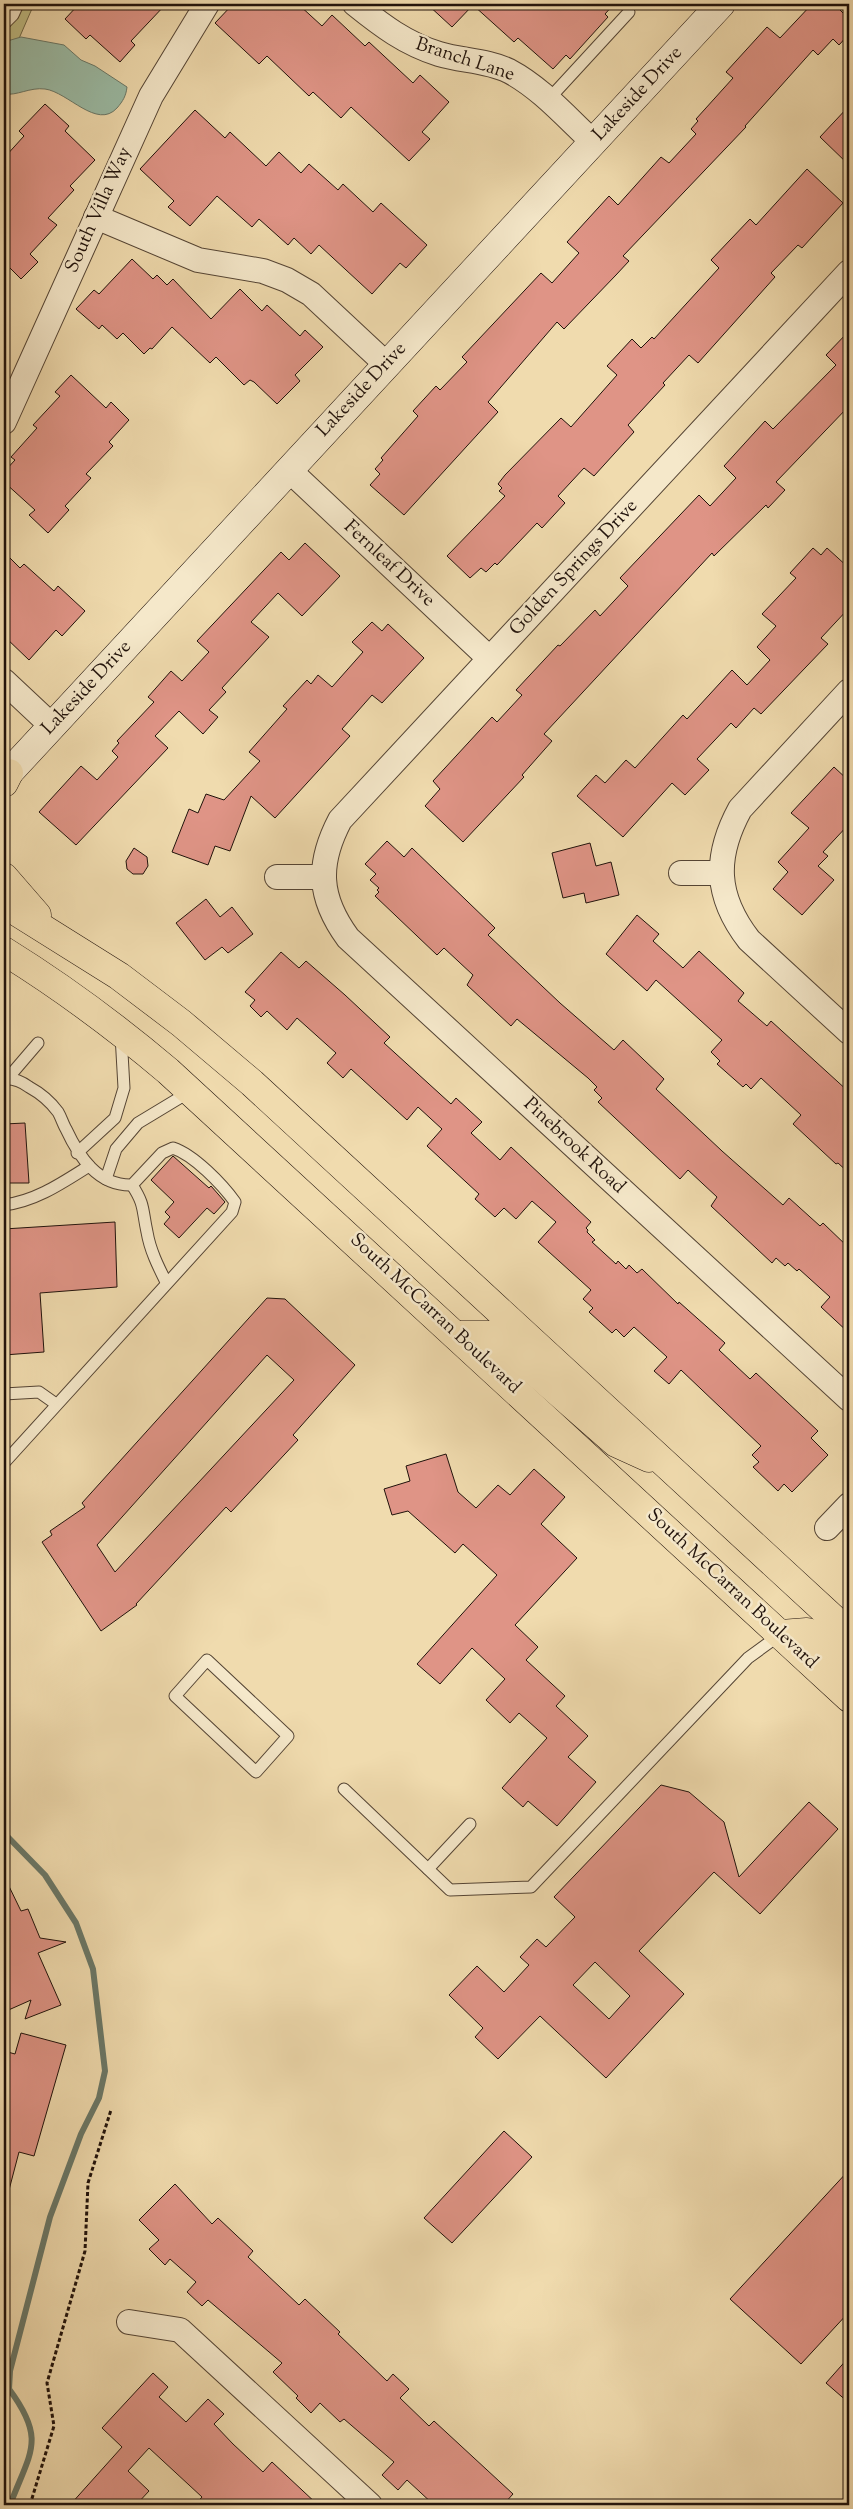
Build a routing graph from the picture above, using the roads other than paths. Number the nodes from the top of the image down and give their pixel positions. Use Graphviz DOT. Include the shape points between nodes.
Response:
graph roads {
  1 [pos="18,4"];
  2 [pos="207,4"];
  3 [pos="355,4"];
  4 [pos="721,4"];
  5 [pos="629,12"];
  6 [pos="4,24"];
  7 [pos="548,100"];
  8 [pos="593,142"];
  9 [pos="96,217"];
  10 [pos="849,272"];
  11 [pos="386,364"];
  12 [pos="4,422"];
  13 [pos="289,470"];
  14 [pos="490,658"];
  15 [pos="4,681"];
  16 [pos="849,691"];
  17 [pos="52,726"];
  18 [pos="5,778"];
  19 [pos="681,872"];
  20 [pos="721,873"];
  21 [pos="4,877"];
  22 [pos="277,877"];
  23 [pos="323,877"];
  24 [pos="4,904"];
  25 [pos="63,941"];
  26 [pos="4,951"];
  27 [pos="121,1031"];
  28 [pos="849,1032"];
  29 [pos="38,1043"];
  30 [pos="6,1079"];
  31 [pos="191,1091"];
  32 [pos="77,1152"];
  33 [pos="89,1166"];
  34 [pos="106,1179"];
  35 [pos="132,1185"];
  36 [pos="4,1205"];
  37 [pos="166,1282"];
  38 [pos="457,1335"];
  39 [pos="4,1394"];
  40 [pos="849,1399"];
  41 [pos="56,1404"];
  42 [pos="4,1463"];
  43 [pos="673,1470"];
  44 [pos="849,1505"];
  45 [pos="827,1528"];
  46 [pos="849,1632"];
  47 [pos="781,1634"];
  48 [pos="207,1660"];
  49 [pos="849,1664"];
  50 [pos="849,1698"];
  51 [pos="344,1788"];
  52 [pos="470,1824"];
  53 [pos="428,1869"];
  54 [pos="128,2322"];
  55 [pos="370,2505"];
  1 -- 6 [label="lane"];
  2 -- 9 [label="street, South Villa Way" via="150,96"];
  3 -- 7 [label="street, Branch Lane" via="384,28 410,43 440,54 507,70 531,84"];
  4 -- 8 [label="main road, Lakeside Drive"];
  5 -- 7 [label="lane"];
  7 -- 8 [label="street, Branch Lane"];
  8 -- 11 [label="main road, Lakeside Drive"];
  9 -- 11 [label="street" via="198,260 263,271 287,280 311,294"];
  9 -- 12 [label="street, South Villa Way"];
  10 -- 14 [label="street, Golden Springs Drive"];
  11 -- 13 [label="main road, Lakeside Drive"];
  13 -- 14 [label="street, Fernleaf Drive"];
  13 -- 17 [label="main road, Lakeside Drive"];
  14 -- 23 [label="street, Golden Springs Drive" via="340,820 330,840"];
  15 -- 17 [label="street"];
  16 -- 20 [label="street" via="740,809 729,830"];
  17 -- 18 [label="main road, Lakeside Drive"];
  19 -- 20 [label="street"];
  20 -- 28 [label="street" via="725,898 749,940"];
  21 -- 25 [label="main road"];
  22 -- 23 [label="street"];
  23 -- 40 [label="street, Pinebrook Road" via="335,920 348,938"];
  24 -- 25 [label="main road"];
  25 -- 43 [label="main road" via="119,976 181,1022 252,1083"];
  26 -- 27 [label="main road, South McCarran Boulevard" via="67,991"];
  27 -- 31 [label="main road, South McCarran Boulevard"];
  27 -- 32 [label="lane" via="124,1088 115,1118"];
  29 -- 30 [label="lane"];
  30 -- 32 [label="lane" via="23,1083 43,1095 58,1112"];
  31 -- 34 [label="lane" via="138,1123 116,1149"];
  31 -- 38 [label="main road, South McCarran Boulevard"];
  32 -- 33 [label="lane"];
  33 -- 34 [label="lane"];
  33 -- 36 [label="lane" via="40,1196"];
  34 -- 35 [label="lane" via="119,1185"];
  35 -- 37 [label="lane" via="142,1200 152,1254"];
  35 -- 37 [label="lane" via="162,1153 173,1148 184,1152 235,1202 232,1212"];
  37 -- 41 [label="lane"];
  38 -- 43 [label="main road" via="493,1335 616,1443"];
  38 -- 47 [label="main road, South McCarran Boulevard"];
  39 -- 41 [label="lane" via="39,1392"];
  41 -- 42 [label="lane"];
  43 -- 46 [label="main road"];
  44 -- 45 [label="street"];
  47 -- 49 [label="main road" via="807,1632 817,1635"];
  47 -- 50 [label="main road, South McCarran Boulevard"];
  47 -- 53 [label="lane" via="742,1665 531,1887 450,1890"];
  48 -- 48 [label="lane" via="288,1736 256,1772 174,1696"];
  51 -- 53 [label="lane"];
  52 -- 53 [label="lane"];
  54 -- 55 [label="street" via="180,2330"];
}
